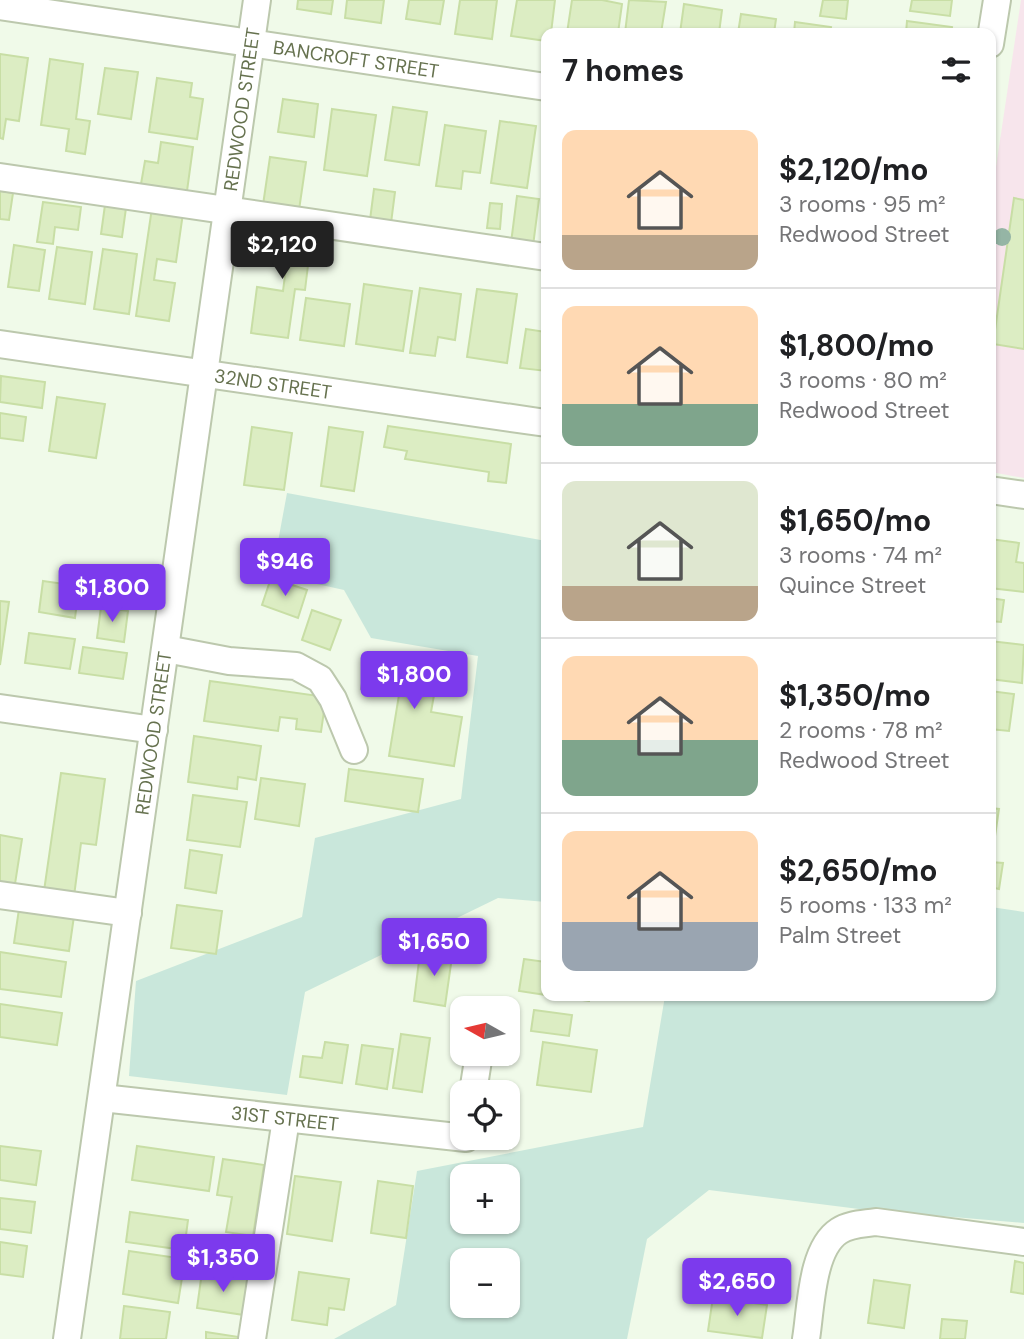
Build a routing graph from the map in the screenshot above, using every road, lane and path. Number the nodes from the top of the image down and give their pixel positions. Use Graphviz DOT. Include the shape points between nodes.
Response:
graph roads {
  1 [pos="257,0"];
  2 [pos="997,0"];
  3 [pos="0,6"];
  4 [pos="993,28"];
  5 [pos="251,43"];
  6 [pos="541,86"];
  7 [pos="0,177"];
  8 [pos="228,209"];
  9 [pos="541,256"];
  10 [pos="0,344"];
  11 [pos="204,373"];
  12 [pos="541,422"];
  13 [pos="996,491"];
  14 [pos="1024,495"];
  15 [pos="166,649"];
  16 [pos="0,708"];
  17 [pos="154,730"];
  18 [pos="354,750"];
  19 [pos="0,895"];
  20 [pos="128,913"];
  21 [pos="102,1098"];
  22 [pos="286,1119"];
  23 [pos="450,1136"];
  24 [pos="1024,1242"];
  25 [pos="67,1339"];
  26 [pos="252,1339"];
  27 [pos="806,1339"];
  1 -- 5 [label="street, REDWOOD STREET"];
  2 -- 4 [label="street"];
  3 -- 5 [label="street, BANCROFT STREET"];
  5 -- 6 [label="street, BANCROFT STREET"];
  5 -- 8 [label="street, REDWOOD STREET"];
  7 -- 8 [label="street"];
  8 -- 9 [label="street"];
  8 -- 11 [label="street, REDWOOD STREET"];
  10 -- 11 [label="street, 32ND STREET"];
  11 -- 12 [label="street, 32ND STREET"];
  11 -- 15 [label="street, REDWOOD STREET"];
  13 -- 14 [label="street"];
  15 -- 17 [label="street, REDWOOD STREET"];
  15 -- 18 [label="street" via="229,661 296,666 320,679"];
  16 -- 17 [label="street"];
  17 -- 20 [label="street, REDWOOD STREET"];
  19 -- 20 [label="street"];
  20 -- 21 [label="street, REDWOOD STREET"];
  21 -- 22 [label="street, 31ST STREET"];
  21 -- 25 [label="street, REDWOOD STREET"];
  22 -- 23 [label="street, 31ST STREET"];
  22 -- 26 [label="street"];
  24 -- 27 [label="street" via="876,1222 838,1231 817,1265"];
}
